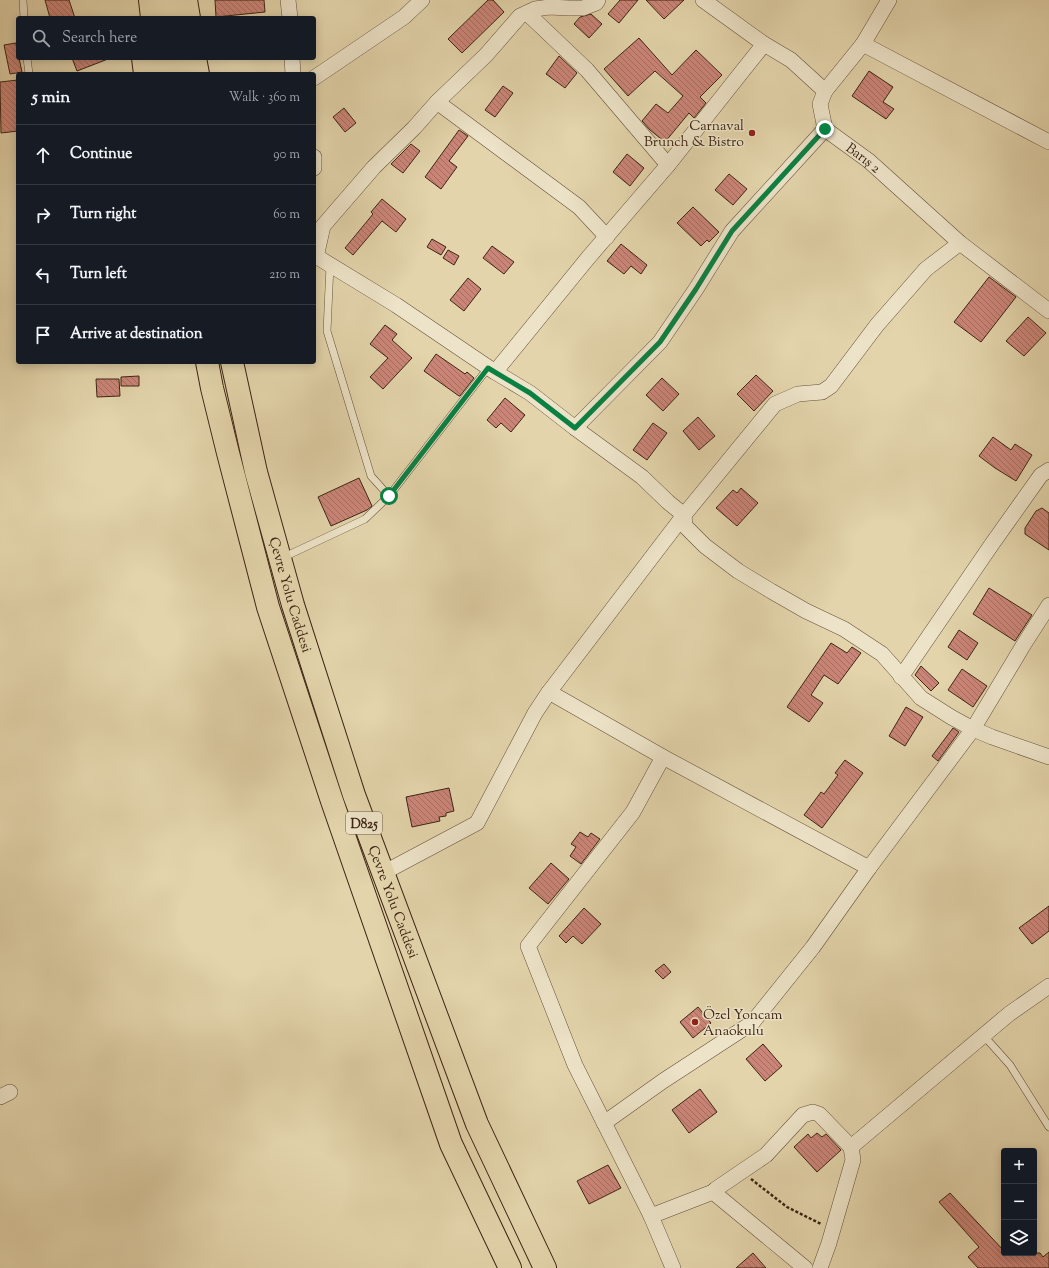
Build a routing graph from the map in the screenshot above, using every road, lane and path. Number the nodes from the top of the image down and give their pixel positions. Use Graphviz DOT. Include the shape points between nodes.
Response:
graph roads {
  1 [pos="23,0"];
  2 [pos="135,0"];
  3 [pos="150,0"];
  4 [pos="166,0"];
  5 [pos="186,0"];
  6 [pos="288,0"];
  7 [pos="422,0"];
  8 [pos="598,0"];
  9 [pos="703,0"];
  10 [pos="889,0"];
  11 [pos="527,13"];
  12 [pos="24,16"];
  13 [pos="137,16"];
  14 [pos="152,16"];
  15 [pos="168,16"];
  16 [pos="189,16"];
  17 [pos="290,16"];
  18 [pos="764,44"];
  19 [pos="863,44"];
  20 [pos="27,60"];
  21 [pos="143,60"];
  22 [pos="158,60"];
  23 [pos="175,60"];
  24 [pos="196,60"];
  25 [pos="292,60"];
  26 [pos="29,72"];
  27 [pos="145,72"];
  28 [pos="160,72"];
  29 [pos="177,72"];
  30 [pos="198,72"];
  31 [pos="293,72"];
  32 [pos="316,77"];
  33 [pos="825,91"];
  34 [pos="437,102"];
  35 [pos="825,129"];
  36 [pos="1049,142"];
  37 [pos="668,165"];
  38 [pos="607,236"];
  39 [pos="960,243"];
  40 [pos="316,252"];
  41 [pos="316,257"];
  42 [pos="330,265"];
  43 [pos="1049,310"];
  44 [pos="202,364"];
  45 [pos="207,364"];
  46 [pos="232,364"];
  47 [pos="236,364"];
  48 [pos="491,370"];
  49 [pos="237,383"];
  50 [pos="212,388"];
  51 [pos="575,428"];
  52 [pos="1049,470"];
  53 [pos="389,496"];
  54 [pos="684,515"];
  55 [pos="280,559"];
  56 [pos="1049,605"];
  57 [pos="901,677"];
  58 [pos="549,692"];
  59 [pos="973,729"];
  60 [pos="663,757"];
  61 [pos="1049,757"];
  62 [pos="869,868"];
  63 [pos="383,873"];
  64 [pos="1049,986"];
  65 [pos="984,1036"];
  66 [pos="604,1123"];
  67 [pos="1049,1127"];
  68 [pos="851,1147"];
  69 [pos="741,1172"];
  70 [pos="713,1192"];
  71 [pos="650,1216"];
  72 [pos="832,1229"];
  73 [pos="510,1268"];
  74 [pos="545,1268"];
  75 [pos="673,1268"];
  76 [pos="805,1268"];
  77 [pos="820,1268"];
  1 -- 12 [label="lane"];
  2 -- 13 [label="highway"];
  3 -- 14 [label="highway"];
  4 -- 15 [label="highway"];
  5 -- 16 [label="highway"];
  6 -- 17 [label="street"];
  7 -- 32 [label="street" via="404,17"];
  8 -- 11 [label="street" via="596,4 582,8 549,7"];
  9 -- 18 [label="street"];
  10 -- 19 [label="street"];
  11 -- 34 [label="street" via="520,16"];
  11 -- 37 [label="street" via="587,70"];
  18 -- 33 [label="street" via="791,60"];
  18 -- 37 [label="street"];
  19 -- 33 [label="street"];
  19 -- 36 [label="street"];
  20 -- 26 [label="lane"];
  21 -- 27 [label="highway"];
  22 -- 28 [label="highway"];
  23 -- 29 [label="highway"];
  24 -- 30 [label="highway"];
  25 -- 31 [label="street"];
  33 -- 35 [label="street" via="820,104"];
  34 -- 38 [label="street" via="579,207"];
  34 -- 40 [label="street" via="322,226"];
  35 -- 39 [label="street, Barış 2" via="869,161"];
  35 -- 51 [label="street" via="732,231 660,342"];
  37 -- 38 [label="street"];
  38 -- 48 [label="street"];
  39 -- 43 [label="street, Barış 2"];
  39 -- 54 [label="street" via="926,269 877,325 831,386 822,392 798,394 776,404"];
  41 -- 42 [label="street"];
  42 -- 48 [label="street" via="396,305"];
  42 -- 53 [label="lane" via="327,331 371,476"];
  44 -- 50 [label="highway"];
  45 -- 50 [label="highway, Çevre Yolu Caddesi / D825"];
  46 -- 49 [label="highway, Çevre Yolu Caddesi / D825"];
  47 -- 49 [label="highway"];
  48 -- 51 [label="street" via="530,393"];
  48 -- 53 [label="lane"];
  49 -- 55 [label="highway, Çevre Yolu Caddesi / D825" via="256,472"];
  50 -- 73 [label="highway, Çevre Yolu Caddesi / D825" via="268,607 332,801 451,1144"];
  51 -- 54 [label="street" via="642,477"];
  52 -- 57 [label="street" via="1041,475 996,537"];
  53 -- 55 [label="lane" via="365,519"];
  54 -- 57 [label="street" via="685,526 705,546 738,571 782,598 844,629 882,654"];
  54 -- 58 [label="street"];
  55 -- 63 [label="highway, Çevre Yolu Caddesi / D825" via="354,795"];
  56 -- 59 [label="street"];
  57 -- 59 [label="street" via="921,698"];
  58 -- 60 [label="street"];
  58 -- 63 [label="street" via="535,713 477,823"];
  59 -- 61 [label="street"];
  59 -- 62 [label="street"];
  60 -- 62 [label="street"];
  60 -- 66 [label="street" via="633,812 528,946 575,1065"];
  62 -- 66 [label="street" via="814,947 752,1023"];
  63 -- 74 [label="highway, Çevre Yolu Caddesi / D825" via="477,1124"];
  64 -- 65 [label="street" via="1009,1014"];
  65 -- 67 [label="lane" via="1010,1065"];
  65 -- 68 [label="street"];
  66 -- 71 [label="street"];
  68 -- 69 [label="street" via="819,1114 813,1112 803,1115 766,1155"];
  68 -- 72 [label="street" via="853,1160"];
  69 -- 70 [label="street"];
  69 -- 72 [label="path" via="787,1207"];
  70 -- 71 [label="street"];
  70 -- 76 [label="street"];
  71 -- 75 [label="street"];
  72 -- 77 [label="street"];
}
